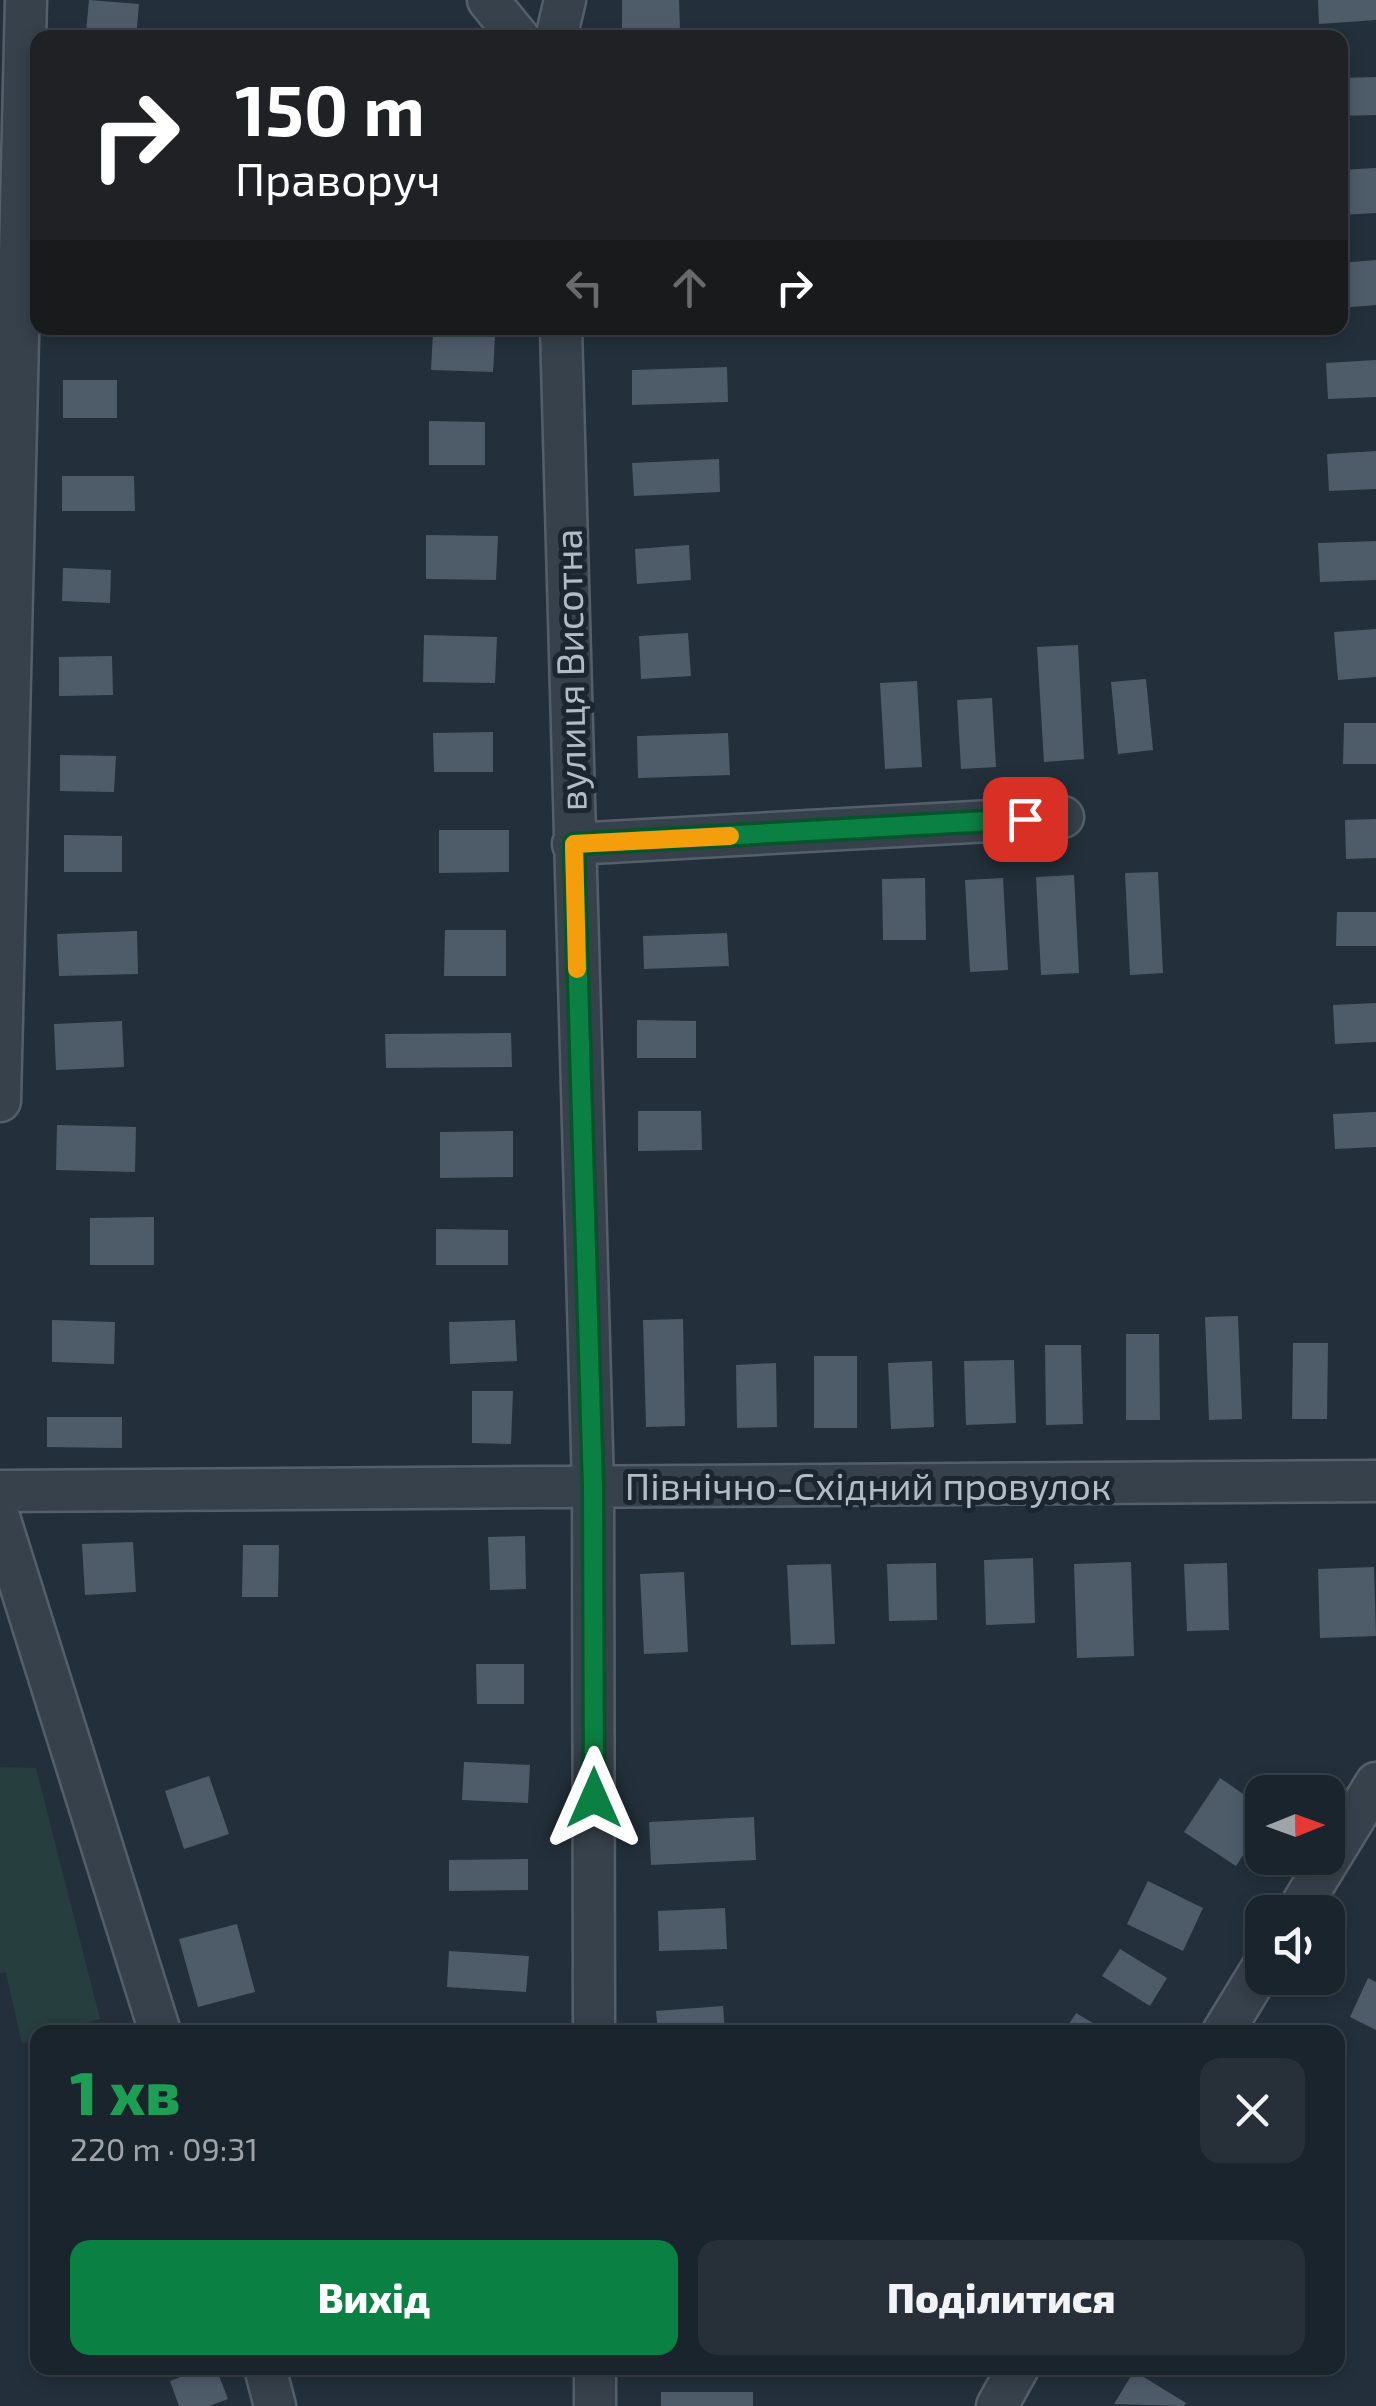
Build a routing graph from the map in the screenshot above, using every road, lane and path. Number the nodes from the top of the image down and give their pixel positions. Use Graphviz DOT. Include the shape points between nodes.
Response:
graph roads {
  1 [pos="26,0"];
  2 [pos="488,0"];
  3 [pos="565,0"];
  4 [pos="513,30"];
  5 [pos="558,30"];
  6 [pos="560,335"];
  7 [pos="1062,817"];
  8 [pos="574,844"];
  9 [pos="0,1101"];
  10 [pos="1376,1481"];
  11 [pos="593,1487"];
  12 [pos="0,1491"];
  13 [pos="0,1520"];
  14 [pos="1376,1783"];
  15 [pos="1307,1895"];
  16 [pos="1246,1995"];
  17 [pos="158,2025"];
  18 [pos="594,2025"];
  19 [pos="1227,2025"];
  20 [pos="267,2375"];
  21 [pos="595,2375"];
  22 [pos="1014,2375"];
  23 [pos="275,2406"];
  24 [pos="595,2406"];
  25 [pos="996,2406"];
  1 -- 9 [label="street"];
  2 -- 4 [label="street"];
  3 -- 5 [label="street"];
  6 -- 8 [label="street, вулиця Висотна"];
  7 -- 8 [label="street"];
  8 -- 11 [label="street, вулиця Висотна"];
  10 -- 11 [label="street, Північно-Східний провулок"];
  11 -- 12 [label="street, Північно-Східний провулок"];
  11 -- 18 [label="street, вулиця Висотна"];
  13 -- 17 [label="street"];
  14 -- 15 [label="street"];
  16 -- 19 [label="street"];
  20 -- 23 [label="street"];
  21 -- 24 [label="street"];
  22 -- 25 [label="street"];
}
